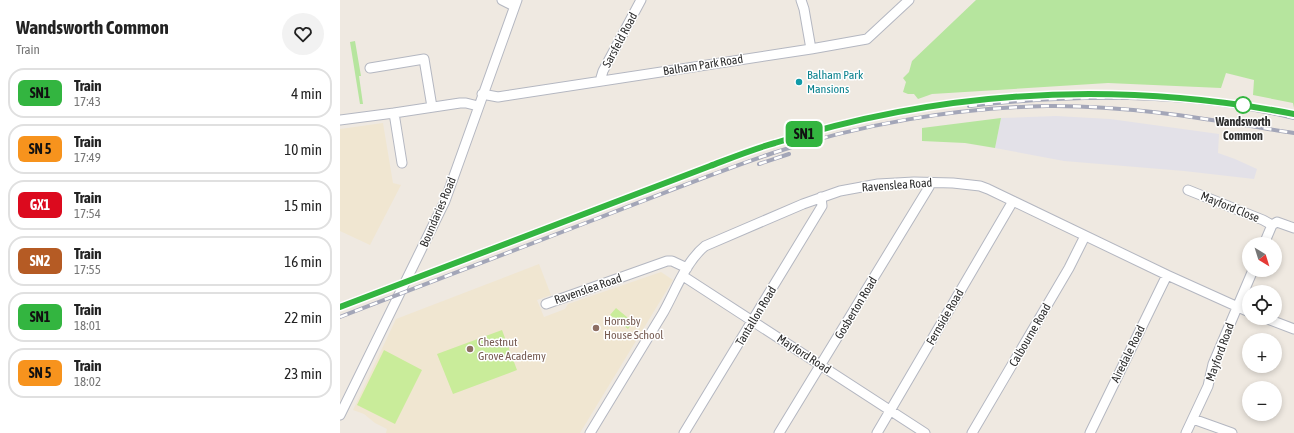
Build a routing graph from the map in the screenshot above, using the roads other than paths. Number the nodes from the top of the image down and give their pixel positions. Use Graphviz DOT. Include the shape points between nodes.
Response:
graph roads {
  1 [pos="502,0"];
  2 [pos="641,0"];
  3 [pos="801,0"];
  4 [pos="909,0"];
  5 [pos="515,3"];
  6 [pos="811,49"];
  7 [pos="370,68"];
  8 [pos="600,81"];
  9 [pos="482,94"];
  10 [pos="478,106"];
  11 [pos="432,107"];
  12 [pos="394,113"];
  13 [pos="340,120"];
  14 [pos="402,163"];
  15 [pos="930,182"];
  16 [pos="1188,190"];
  17 [pos="821,197"];
  18 [pos="1013,201"];
  19 [pos="1272,225"];
  20 [pos="1294,228"];
  21 [pos="1085,236"];
  22 [pos="1267,237"];
  23 [pos="685,272"];
  24 [pos="1167,275"];
  25 [pos="1249,277"];
  26 [pos="546,304"];
  27 [pos="1237,307"];
  28 [pos="1242,309"];
  29 [pos="753,321"];
  30 [pos="1282,324"];
  31 [pos="1294,329"];
  32 [pos="821,365"];
  33 [pos="890,411"];
  34 [pos="340,415"];
  35 [pos="1193,420"];
  36 [pos="590,433"];
  37 [pos="684,433"];
  38 [pos="779,433"];
  39 [pos="877,433"];
  40 [pos="925,433"];
  41 [pos="972,433"];
  42 [pos="1090,433"];
  43 [pos="1186,433"];
  44 [pos="1232,433"];
  1 -- 5 [label="street"];
  2 -- 8 [label="street, Sarsfeld Road"];
  3 -- 6 [label="street"];
  4 -- 6 [label="street, Balham Park Road" via="867,39"];
  5 -- 9 [label="street, Boundaries Road"];
  6 -- 8 [label="street, Balham Park Road"];
  7 -- 11 [label="street" via="424,60"];
  8 -- 9 [label="street, Balham Park Road" via="498,97"];
  9 -- 10 [label="street, Boundaries Road"];
  10 -- 11 [label="street" via="463,102"];
  10 -- 34 [label="street, Boundaries Road" via="444,201"];
  11 -- 12 [label="street"];
  12 -- 13 [label="street"];
  12 -- 14 [label="street"];
  15 -- 17 [label="street, Ravenslea Road" via="878,184 846,189"];
  15 -- 18 [label="street, Ravenslea Road" via="980,186"];
  15 -- 32 [label="street, Gosberton Road"];
  16 -- 19 [label="street, Mayford Close"];
  17 -- 23 [label="street, Ravenslea Road" via="705,246"];
  17 -- 29 [label="street, Tantallon Road" via="822,206"];
  18 -- 21 [label="street, Ravenslea Road"];
  18 -- 33 [label="street, Fernside Road"];
  19 -- 20 [label="street" via="1277,222"];
  19 -- 22 [label="street"];
  21 -- 24 [label="street, Ravenslea Road"];
  21 -- 41 [label="street, Calbourne Road" via="1069,268"];
  23 -- 26 [label="street, Ravenslea Road" via="667,261"];
  23 -- 29 [label="street, Mayford Road"];
  23 -- 36 [label="street"];
  24 -- 27 [label="street, Ravenslea Road"];
  24 -- 42 [label="street, Airedale Road"];
  25 -- 27 [label="street, Mayford Road"];
  27 -- 28 [label="street, Ravenslea Road"];
  27 -- 35 [label="street, Mayford Road"];
  29 -- 32 [label="street, Mayford Road"];
  29 -- 37 [label="street, Tantallon Road"];
  30 -- 31 [label="street"];
  32 -- 33 [label="street, Mayford Road"];
  32 -- 38 [label="street, Gosberton Road"];
  33 -- 39 [label="street, Fernside Road"];
  33 -- 40 [label="street, Mayford Road"];
  35 -- 43 [label="street, Mayford Road"];
  35 -- 44 [label="street"];
}
